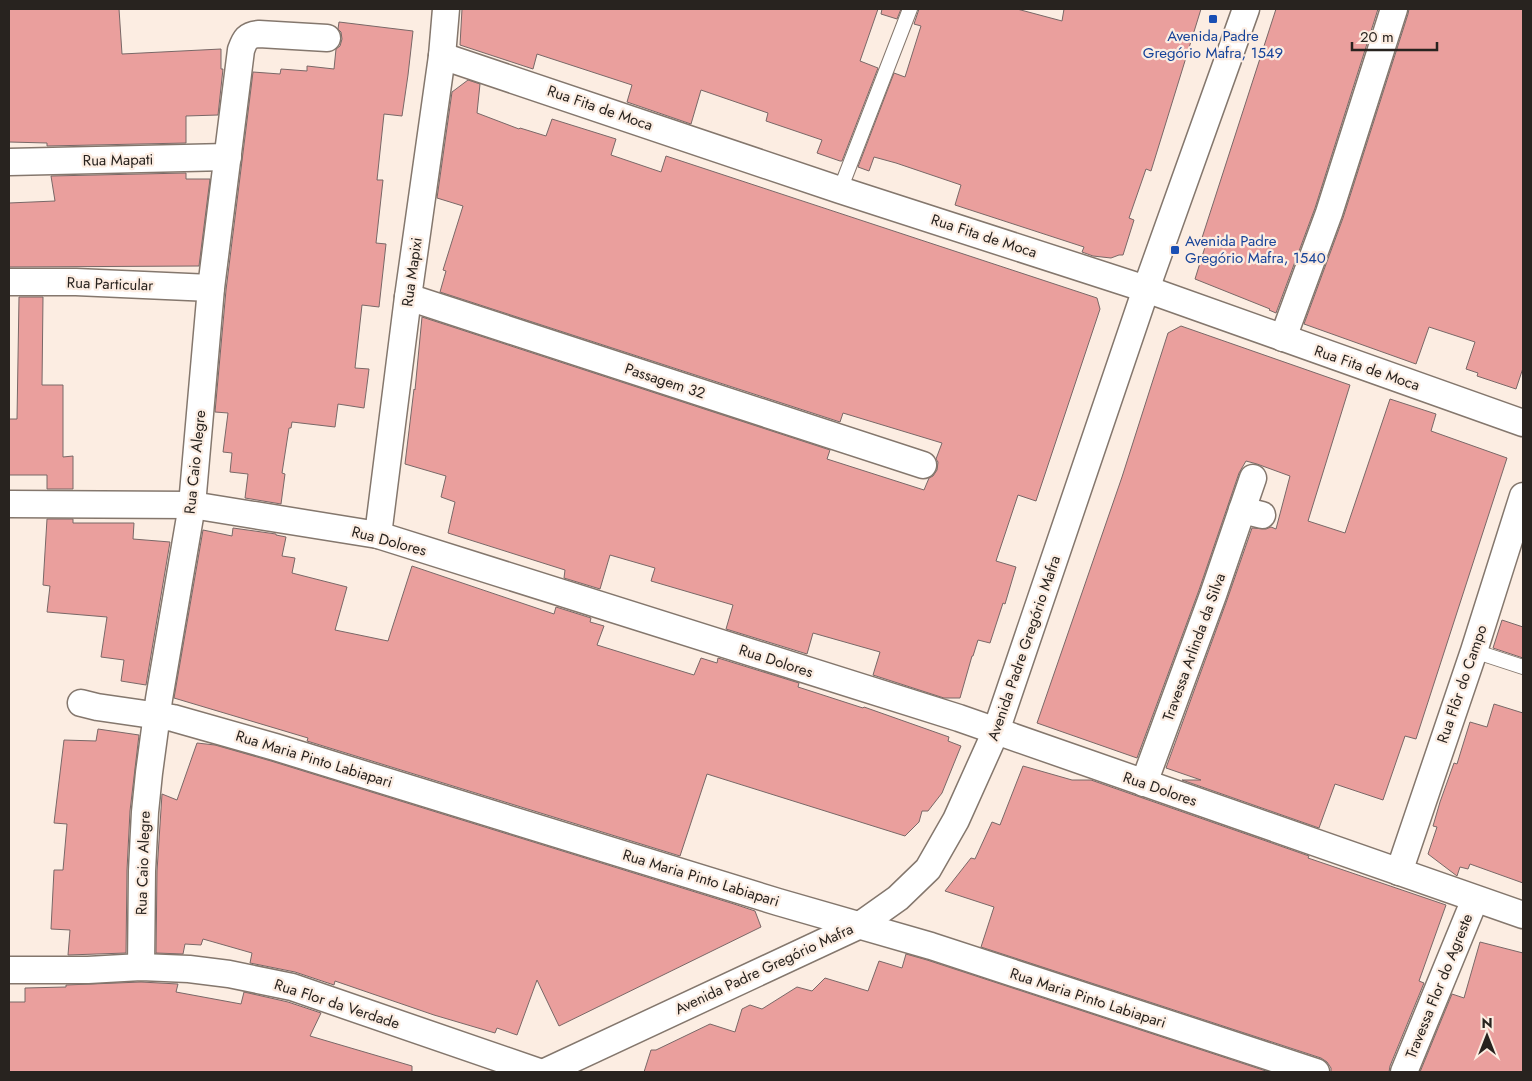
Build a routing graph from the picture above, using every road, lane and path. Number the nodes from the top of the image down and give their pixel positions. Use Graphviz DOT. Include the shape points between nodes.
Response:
graph roads {
  1 [pos="446,9"];
  2 [pos="910,9"];
  3 [pos="1246,9"];
  4 [pos="1394,9"];
  5 [pos="327,38"];
  6 [pos="442,56"];
  7 [pos="228,157"];
  8 [pos="9,162"];
  9 [pos="840,190"];
  10 [pos="9,282"];
  11 [pos="211,288"];
  12 [pos="1146,289"];
  13 [pos="408,297"];
  14 [pos="1282,338"];
  15 [pos="1523,423"];
  16 [pos="923,465"];
  17 [pos="1253,478"];
  18 [pos="1523,496"];
  19 [pos="9,504"];
  20 [pos="192,504"];
  21 [pos="378,535"];
  22 [pos="1474,651"];
  23 [pos="1523,667"];
  24 [pos="81,703"];
  25 [pos="156,715"];
  26 [pos="996,731"];
  27 [pos="1144,783"];
  28 [pos="1399,872"];
  29 [pos="1475,899"];
  30 [pos="1523,915"];
  31 [pos="860,925"];
  32 [pos="141,967"];
  33 [pos="9,970"];
  34 [pos="539,1072"];
  35 [pos="545,1072"];
  36 [pos="1316,1072"];
  37 [pos="1404,1072"];
  1 -- 6 [label="street, Rua Mapixi"];
  2 -- 9 [label="lane"];
  3 -- 12 [label="street, Avenida Padre Gregório Mafra"];
  4 -- 14 [label="street" via="1329,213"];
  5 -- 7 [label="street, Rua Caio Alegre" via="259,34 250,35 245,40 241,50"];
  6 -- 9 [label="street, Rua Fita de Moca"];
  6 -- 13 [label="street, Rua Mapixi"];
  7 -- 8 [label="street, Rua Mapati"];
  7 -- 11 [label="street, Rua Caio Alegre"];
  9 -- 12 [label="street, Rua Fita de Moca"];
  10 -- 11 [label="street, Rua Particular"];
  11 -- 20 [label="street, Rua Caio Alegre"];
  12 -- 14 [label="street, Rua Fita de Moca"];
  12 -- 26 [label="street, Avenida Padre Gregório Mafra"];
  13 -- 16 [label="street, Passagem 32"];
  13 -- 21 [label="street, Rua Mapixi"];
  14 -- 15 [label="street, Rua Fita de Moca"];
  17 -- 27 [label="street, Travessa Arlinda da Silva" via="1252,512 1213,595"];
  18 -- 22 [label="street, Rua Flôr do Campo"];
  19 -- 20 [label="street, Rua Dolores"];
  20 -- 21 [label="street, Rua Dolores"];
  20 -- 25 [label="street, Rua Caio Alegre"];
  21 -- 26 [label="street, Rua Dolores"];
  22 -- 23 [label="lane"];
  22 -- 28 [label="street, Rua Flôr do Campo"];
  24 -- 25 [label="street, Rua Maria Pinto Labiapari"];
  25 -- 31 [label="street, Rua Maria Pinto Labiapari" via="275,747"];
  25 -- 32 [label="street, Rua Caio Alegre" via="145,812"];
  26 -- 27 [label="street, Rua Dolores"];
  26 -- 31 [label="street, Avenida Padre Gregório Mafra" via="956,820 928,869 898,898"];
  27 -- 28 [label="street, Rua Dolores"];
  28 -- 29 [label="street, Rua Dolores"];
  29 -- 30 [label="street, Rua Dolores"];
  29 -- 37 [label="street, Travessa Flor do Agreste"];
  31 -- 35 [label="street, Avenida Padre Gregório Mafra"];
  31 -- 36 [label="street, Rua Maria Pinto Labiapari"];
  32 -- 33 [label="street, Rua Flor da Verdade"];
  32 -- 34 [label="street, Rua Flor da Verdade" via="229,974 292,987"];
}
